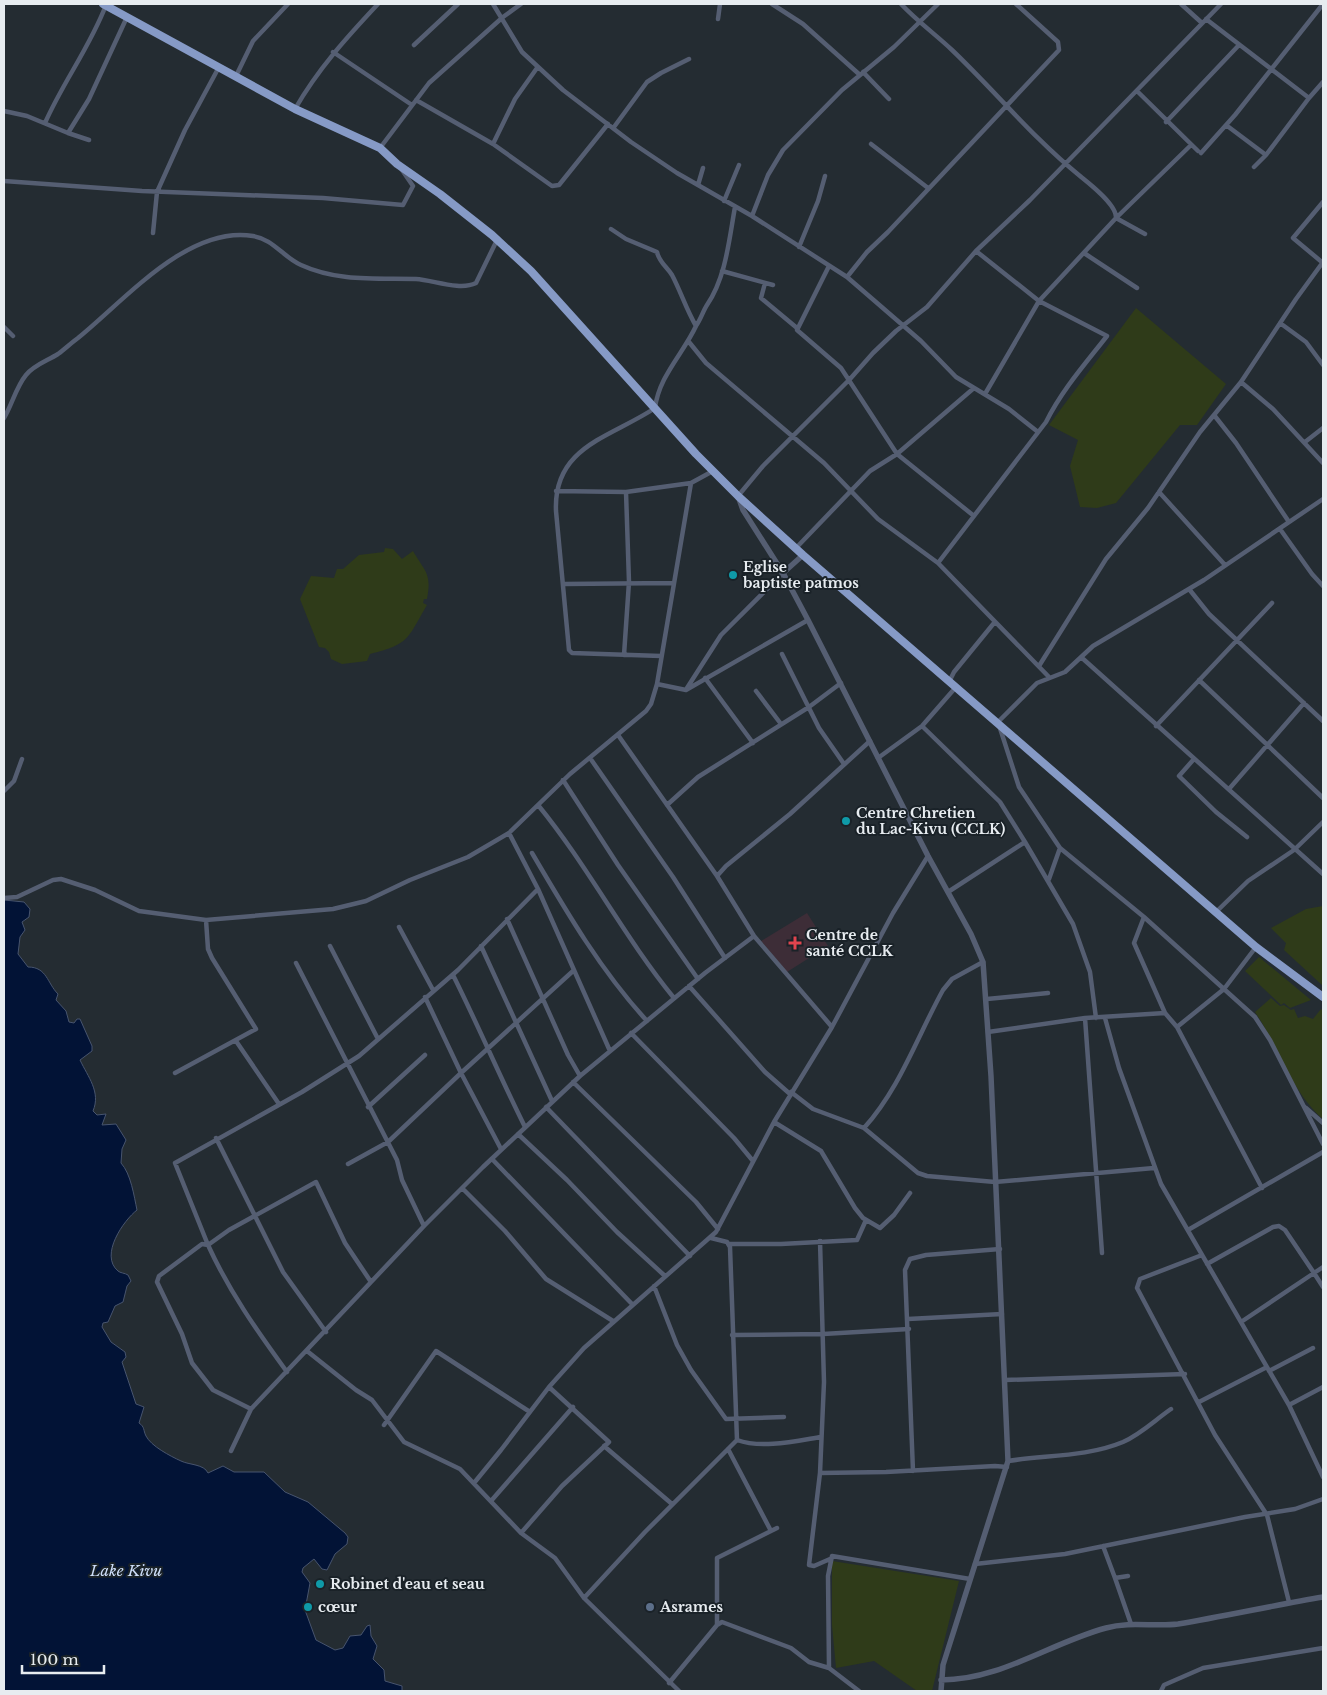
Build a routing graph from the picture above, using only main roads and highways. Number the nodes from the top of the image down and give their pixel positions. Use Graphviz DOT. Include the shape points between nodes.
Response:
graph roads {
  1 [pos="105,4"];
  2 [pos="1323,997"];
  1 -- 2 [label="highway" via="295,108 380,148 498,240 547,287 738,496 1256,947"];
}
